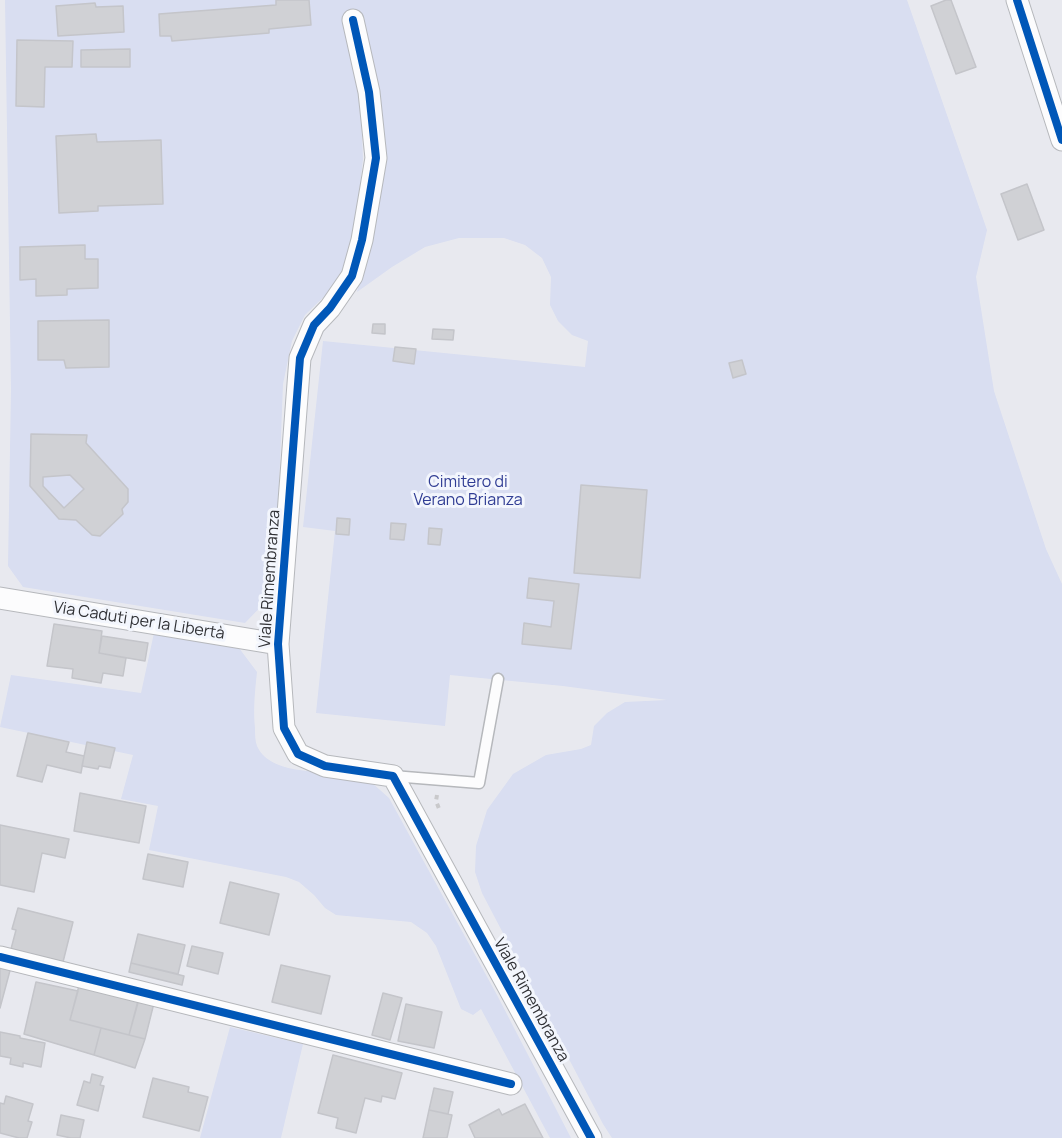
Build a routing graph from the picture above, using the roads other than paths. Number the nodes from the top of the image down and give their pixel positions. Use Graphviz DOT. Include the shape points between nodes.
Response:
graph roads {
  1 [pos="1017,0"];
  2 [pos="353,20"];
  3 [pos="1062,140"];
  4 [pos="0,598"];
  5 [pos="278,644"];
  6 [pos="498,679"];
  7 [pos="393,776"];
  8 [pos="0,957"];
  9 [pos="511,1084"];
  10 [pos="591,1138"];
  1 -- 3 [label="street"];
  2 -- 5 [label="street, Viale Rimembranza" via="369,92 376,158 352,276 314,325 300,358"];
  4 -- 5 [label="street, Via Caduti per la Libertà"];
  5 -- 7 [label="street, Viale Rimembranza" via="284,728 298,754 325,766"];
  6 -- 7 [label="lane" via="479,783"];
  7 -- 10 [label="street, Viale Rimembranza"];
  8 -- 9 [label="street"];
}
